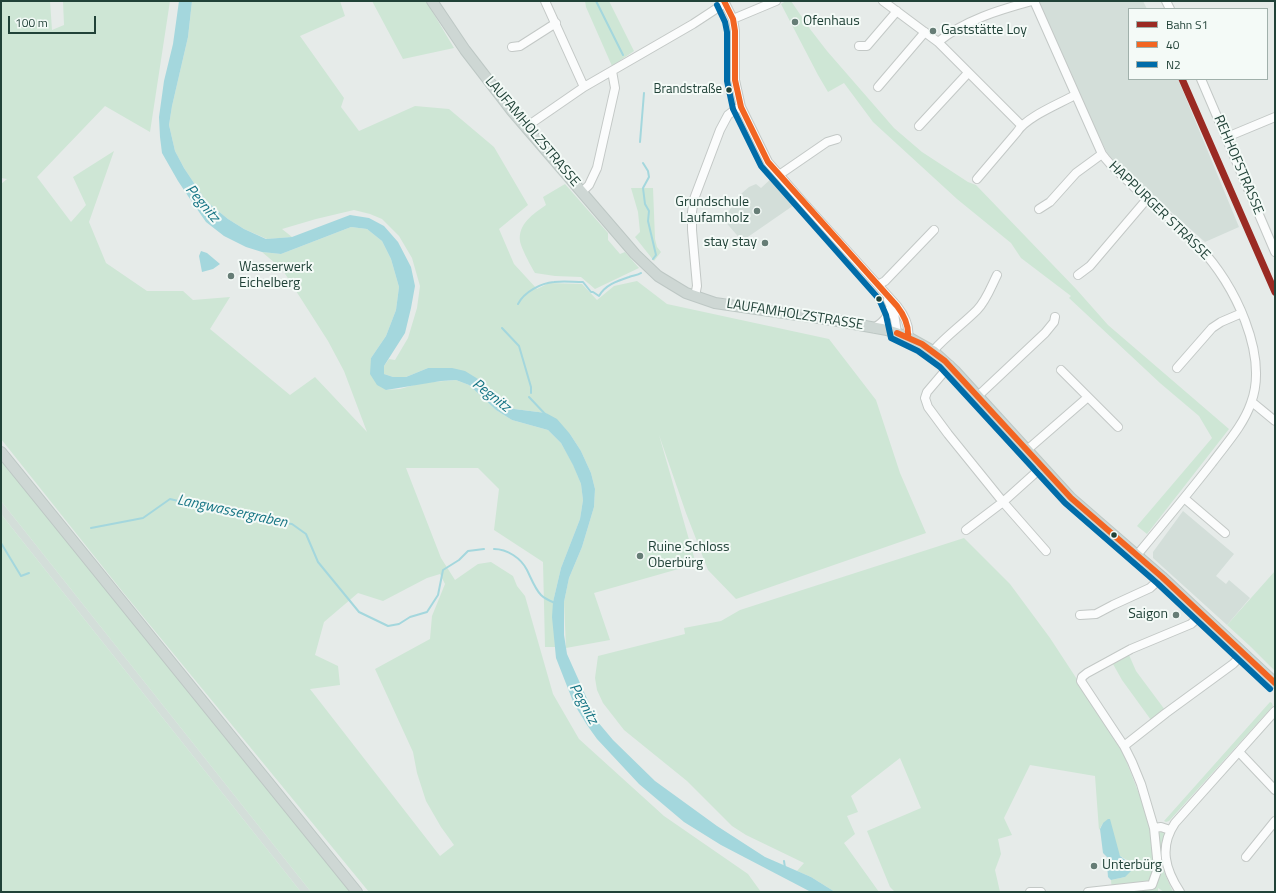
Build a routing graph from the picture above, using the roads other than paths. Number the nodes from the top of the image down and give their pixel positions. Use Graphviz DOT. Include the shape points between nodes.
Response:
graph roads {
  1 [pos="432,1"];
  2 [pos="545,1"];
  3 [pos="776,1"];
  4 [pos="883,1"];
  5 [pos="1033,1"];
  6 [pos="725,2"];
  7 [pos="897,11"];
  8 [pos="733,19"];
  9 [pos="556,23"];
  10 [pos="925,32"];
  11 [pos="938,42"];
  12 [pos="859,46"];
  13 [pos="512,47"];
  14 [pos="612,71"];
  15 [pos="968,73"];
  16 [pos="1201,80"];
  17 [pos="584,87"];
  18 [pos="878,87"];
  19 [pos="1075,96"];
  20 [pos="741,106"];
  21 [pos="1275,117"];
  22 [pos="1021,125"];
  23 [pos="920,126"];
  24 [pos="526,127"];
  25 [pos="1227,137"];
  26 [pos="837,139"];
  27 [pos="1102,154"];
  28 [pos="779,175"];
  29 [pos="977,179"];
  30 [pos="582,192"];
  31 [pos="1147,199"];
  32 [pos="1039,209"];
  33 [pos="934,230"];
  34 [pos="1275,252"];
  35 [pos="998,275"];
  36 [pos="1078,275"];
  37 [pos="878,285"];
  38 [pos="886,295"];
  39 [pos="695,296"];
  40 [pos="891,305"];
  41 [pos="1242,313"];
  42 [pos="1055,317"];
  43 [pos="874,328"];
  44 [pos="897,333"];
  45 [pos="908,337"];
  46 [pos="933,351"];
  47 [pos="950,366"];
  48 [pos="1177,368"];
  49 [pos="1061,370"];
  50 [pos="978,396"];
  51 [pos="1088,397"];
  52 [pos="1252,402"];
  53 [pos="1275,421"];
  54 [pos="1118,427"];
  55 [pos="1027,450"];
  56 [pos="1,452"];
  57 [pos="1042,467"];
  58 [pos="1184,498"];
  59 [pos="1003,502"];
  60 [pos="966,530"];
  61 [pos="1224,533"];
  62 [pos="1046,551"];
  63 [pos="1137,555"];
  64 [pos="1162,577"];
  65 [pos="1202,614"];
  66 [pos="1080,616"];
  67 [pos="1244,653"];
  68 [pos="1275,683"];
  69 [pos="1275,711"];
  70 [pos="1124,746"];
  71 [pos="1239,752"];
  72 [pos="1275,790"];
  73 [pos="1275,821"];
  74 [pos="1154,828"];
  75 [pos="1170,830"];
  76 [pos="1246,857"];
  77 [pos="357,892"];
  78 [pos="1030,892"];
  79 [pos="1041,892"];
  80 [pos="1088,892"];
  81 [pos="1180,892"];
  1 -- 24 [label="main road, LAUFAMHOLZSTRASSE" via="474,62"];
  2 -- 9 [label="street"];
  3 -- 8 [label="street"];
  4 -- 7 [label="street"];
  5 -- 11 [label="street" via="993,12 952,32"];
  5 -- 19 [label="street, HAPPURGER STRASSE"];
  6 -- 8 [label="street"];
  6 -- 14 [label="street" via="693,24"];
  7 -- 10 [label="street"];
  7 -- 12 [label="street" via="867,46"];
  8 -- 20 [label="street" via="736,45 735,80"];
  9 -- 13 [label="street" via="520,46"];
  9 -- 17 [label="street"];
  10 -- 11 [label="street"];
  10 -- 18 [label="street"];
  11 -- 15 [label="street"];
  14 -- 17 [label="street"];
  14 -- 30 [label="street" via="615,88 597,168 589,185"];
  15 -- 22 [label="street"];
  15 -- 23 [label="street"];
  16 -- 25 [label="street, REHHOFSTRASSE"];
  17 -- 24 [label="street"];
  19 -- 22 [label="street"];
  19 -- 27 [label="street, HAPPURGER STRASSE"];
  20 -- 28 [label="street" via="768,162"];
  20 -- 39 [label="street" via="728,114 694,199 692,221 697,286"];
  21 -- 25 [label="street"];
  22 -- 29 [label="street"];
  24 -- 30 [label="main road, LAUFAMHOLZSTRASSE"];
  25 -- 34 [label="street, REHHOFSTRASSE"];
  26 -- 28 [label="street" via="827,142"];
  27 -- 31 [label="street, HAPPURGER STRASSE"];
  27 -- 32 [label="street" via="1076,173 1050,202"];
  28 -- 37 [label="street"];
  30 -- 39 [label="main road, LAUFAMHOLZSTRASSE" via="646,265 663,280"];
  31 -- 36 [label="street" via="1090,266"];
  31 -- 41 [label="street, HAPPURGER STRASSE" via="1202,250 1231,290"];
  33 -- 37 [label="street" via="885,281"];
  35 -- 46 [label="street" via="978,309"];
  37 -- 38 [label="street"];
  38 -- 40 [label="street"];
  38 -- 45 [label="street" via="903,315"];
  39 -- 43 [label="main road, LAUFAMHOLZSTRASSE" via="724,304"];
  40 -- 43 [label="street" via="887,317"];
  40 -- 44 [label="street" via="896,318"];
  41 -- 48 [label="street" via="1212,328"];
  41 -- 52 [label="street, HAPPURGER STRASSE" via="1255,356 1256,376"];
  42 -- 50 [label="street" via="1045,333"];
  43 -- 44 [label="main road, LAUFAMHOLZSTRASSE"];
  44 -- 45 [label="main road, LAUFAMHOLZSTRASSE"];
  45 -- 46 [label="main road, LAUFAMHOLZSTRASSE"];
  46 -- 47 [label="main road, LAUFAMHOLZSTRASSE"];
  47 -- 50 [label="main road, LAUFAMHOLZSTRASSE"];
  47 -- 59 [label="street" via="925,395 926,403 935,418"];
  49 -- 51 [label="street"];
  50 -- 55 [label="main road, LAUFAMHOLZSTRASSE"];
  51 -- 54 [label="street"];
  51 -- 55 [label="street"];
  52 -- 53 [label="street"];
  52 -- 58 [label="street, HAPPURGER STRASSE" via="1233,436"];
  55 -- 57 [label="main road, LAUFAMHOLZSTRASSE"];
  56 -- 77 [label="main road"];
  57 -- 59 [label="street"];
  57 -- 63 [label="main road, LAUFAMHOLZSTRASSE" via="1077,504"];
  58 -- 61 [label="street"];
  58 -- 63 [label="street, HAPPURGER STRASSE"];
  59 -- 60 [label="street"];
  59 -- 62 [label="street"];
  63 -- 64 [label="main road, LAUFAMHOLZSTRASSE"];
  64 -- 65 [label="main road, LAUFAMHOLZSTRASSE"];
  64 -- 66 [label="street" via="1150,588 1096,614"];
  65 -- 67 [label="main road, LAUFAMHOLZSTRASSE"];
  65 -- 70 [label="street" via="1191,624 1131,649 1082,677 1081,681"];
  67 -- 68 [label="main road, LAUFAMHOLZSTRASSE"];
  67 -- 70 [label="street"];
  69 -- 71 [label="street"];
  70 -- 74 [label="street" via="1141,784"];
  71 -- 72 [label="street"];
  71 -- 75 [label="street"];
  73 -- 76 [label="street"];
  74 -- 75 [label="street" via="1161,826"];
  74 -- 80 [label="street" via="1158,868 1152,884"];
  75 -- 81 [label="street" via="1165,860 1167,869"];
  78 -- 79 [label="street"];
}
